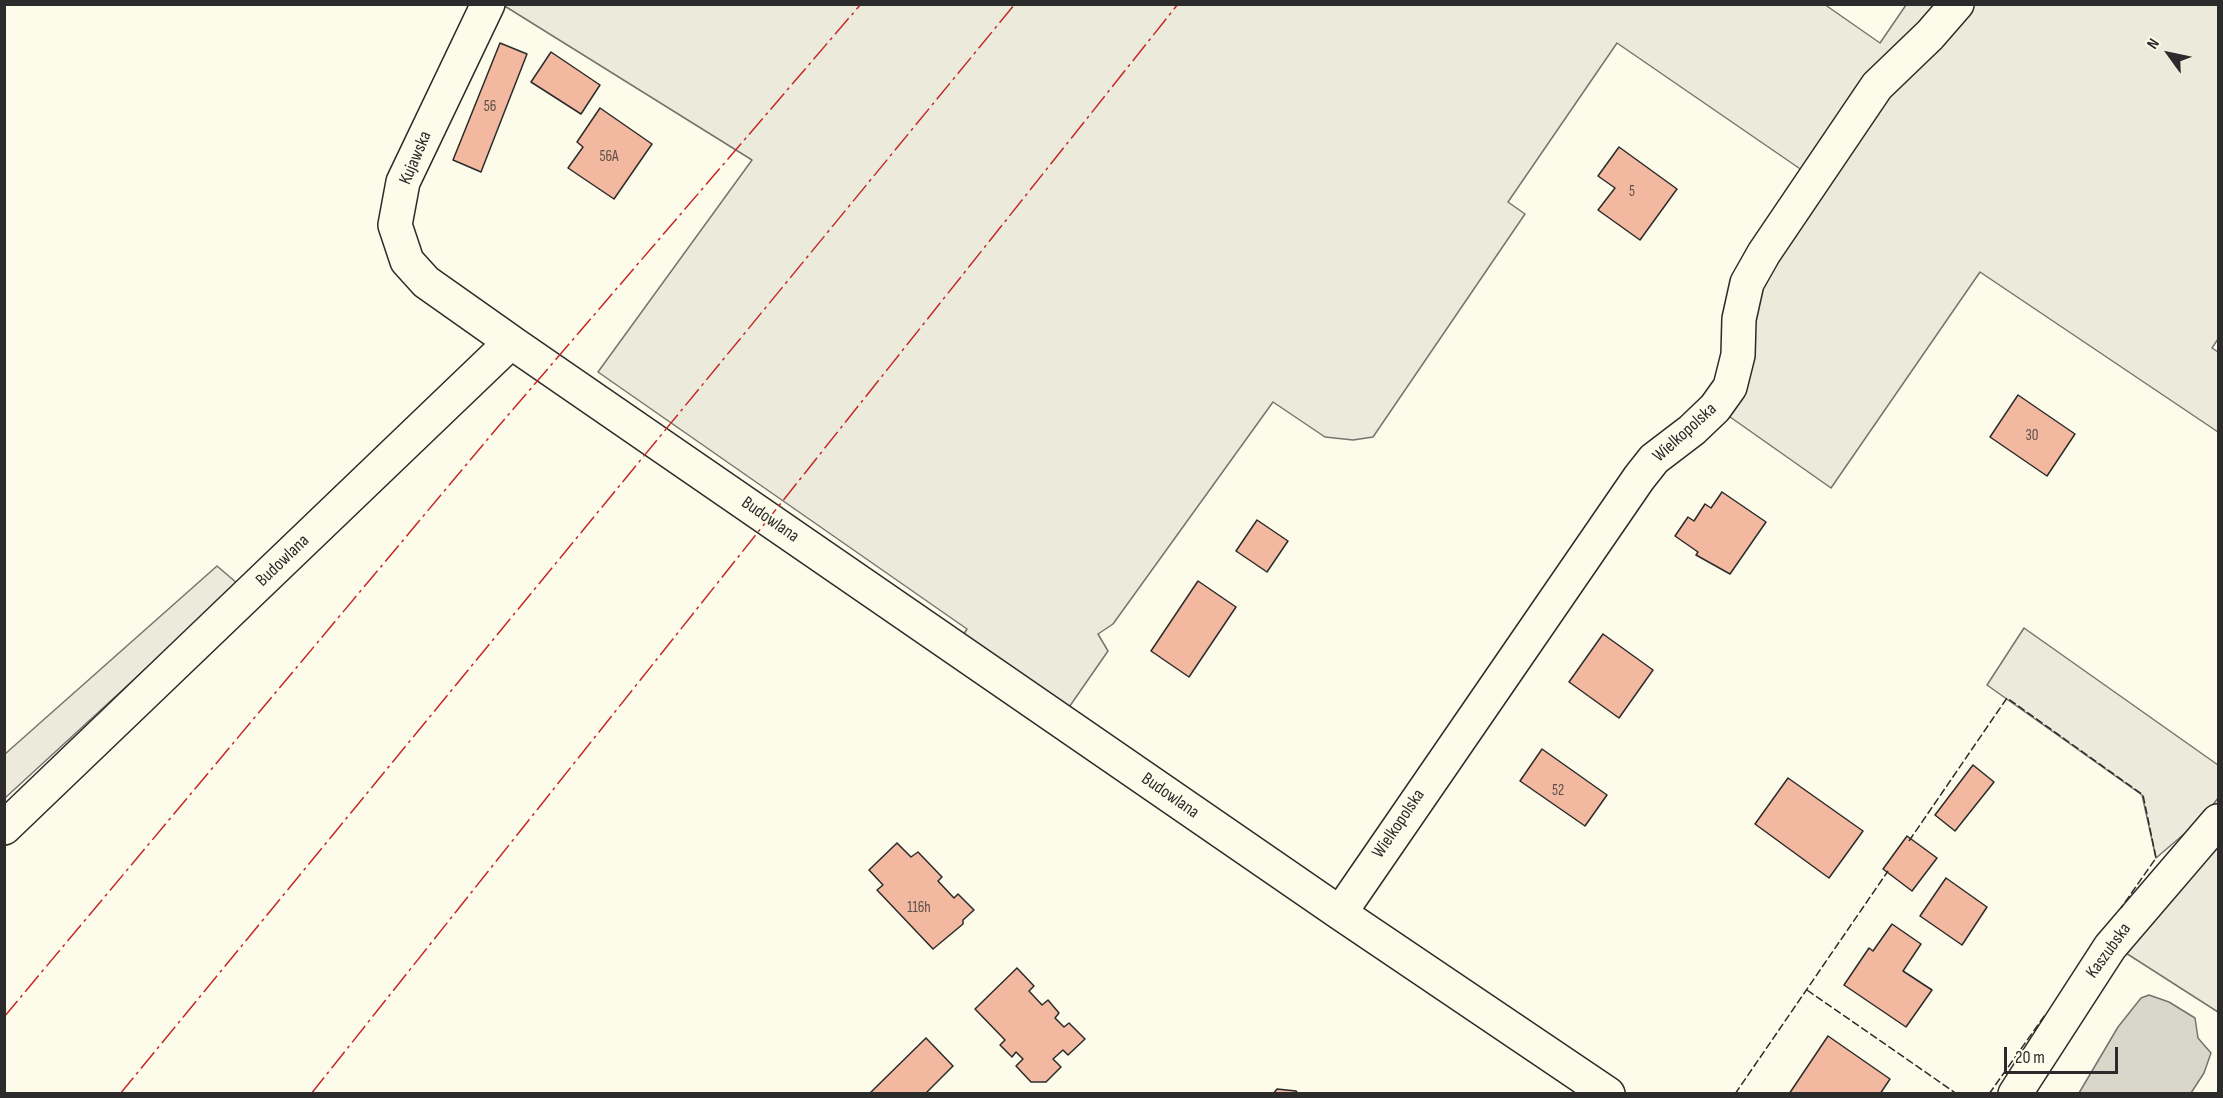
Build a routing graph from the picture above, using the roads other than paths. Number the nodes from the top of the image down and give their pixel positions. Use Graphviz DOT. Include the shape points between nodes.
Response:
graph roads {
  1 [pos="488,4"];
  2 [pos="1956,4"];
  3 [pos="512,342"];
  4 [pos="2218,821"];
  5 [pos="4,828"];
  6 [pos="1340,913"];
  7 [pos="1608,1094"];
  8 [pos="2015,1094"];
  1 -- 3 [label="street, Kujawska" via="403,182 395,225 407,261 426,282"];
  2 -- 6 [label="street, Wielkopolska" via="1877,86 1764,253 1747,283 1730,387 1715,408 1654,459 1639,478"];
  3 -- 5 [label="street, Budowlana"];
  3 -- 6 [label="street, Budowlana"];
  4 -- 8 [label="street, Kaszubska" via="2110,947"];
  6 -- 7 [label="street, Budowlana"];
}
